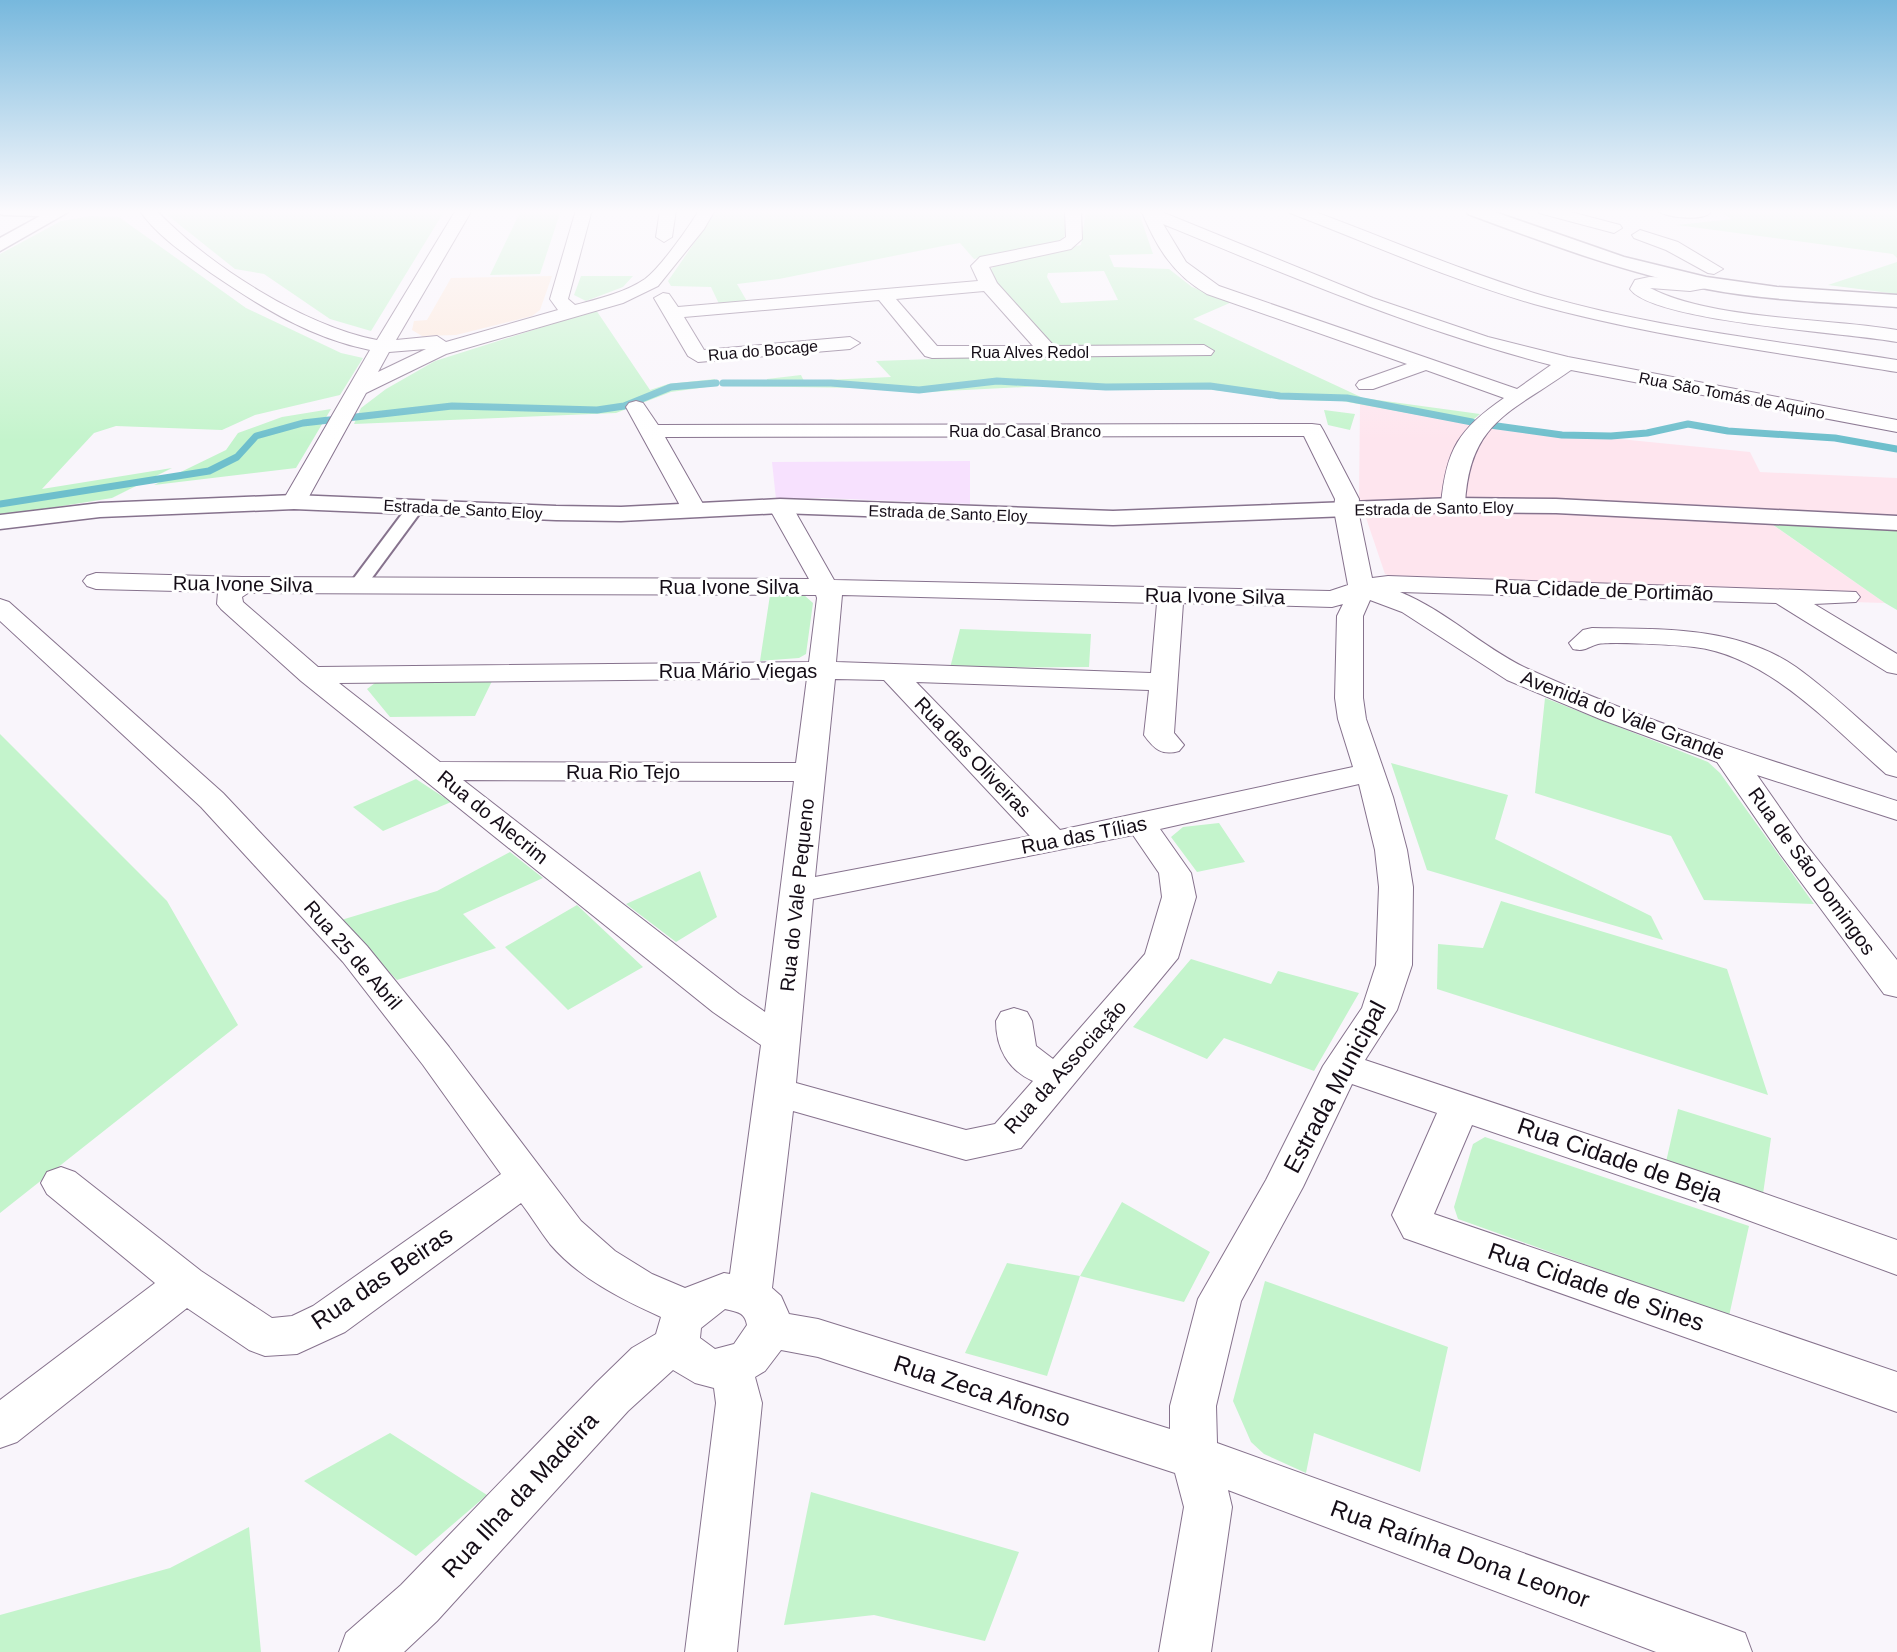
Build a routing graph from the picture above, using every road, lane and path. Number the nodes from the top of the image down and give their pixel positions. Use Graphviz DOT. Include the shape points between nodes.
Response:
graph roads {
  1 [pos="244,287"];
  2 [pos="418,287"];
  3 [pos="563,287"];
  4 [pos="964,287"];
  5 [pos="991,287"];
  6 [pos="1208,287"];
  7 [pos="1331,287"];
  8 [pos="1508,287"];
  9 [pos="1640,287"];
  10 [pos="1749,287"];
  11 [pos="641,289"];
  12 [pos="883,294"];
  13 [pos="1897,301"];
  14 [pos="572,311"];
  15 [pos="672,313"];
  16 [pos="487,335"];
  17 [pos="1897,336"];
  18 [pos="849,343"];
  19 [pos="382,346"];
  20 [pos="439,350"];
  21 [pos="1204,351"];
  22 [pos="1049,352"];
  23 [pos="1567,363"];
  24 [pos="1425,364"];
  25 [pos="1897,366"];
  26 [pos="1366,385"];
  27 [pos="359,389"];
  28 [pos="1519,396"];
  29 [pos="636,406"];
  30 [pos="1897,426"];
  31 [pos="651,431"];
  32 [pos="294,502"];
  33 [pos="1453,505"];
  34 [pos="417,506"];
  35 [pos="780,506"];
  36 [pos="1346,510"];
  37 [pos="695,511"];
  38 [pos="0,522"];
  39 [pos="1897,523"];
  40 [pos="96,581"];
  41 [pos="242,585"];
  42 [pos="357,586"];
  43 [pos="826,587"];
  44 [pos="1362,590"];
  45 [pos="1171,595"];
  46 [pos="1782,595"];
  47 [pos="1846,597"];
  48 [pos="0,607"];
  49 [pos="1582,643"];
  50 [pos="1897,666"];
  51 [pos="822,670"];
  52 [pos="892,673"];
  53 [pos="311,675"];
  54 [pos="1164,682"];
  55 [pos="1169,745"];
  56 [pos="1729,757"];
  57 [pos="1897,768"];
  58 [pos="436,771"];
  59 [pos="810,772"];
  60 [pos="1369,773"];
  61 [pos="1897,811"];
  62 [pos="1141,824"];
  63 [pos="1053,841"];
  64 [pos="799,891"];
  65 [pos="1897,985"];
  66 [pos="1014,1021"];
  67 [pos="780,1040"];
  68 [pos="1342,1066"];
  69 [pos="1060,1076"];
  70 [pos="776,1092"];
  71 [pos="1459,1106"];
  72 [pos="525,1178"];
  73 [pos="62,1183"];
  74 [pos="1897,1258"];
  75 [pos="186,1284"];
  76 [pos="759,1312"];
  77 [pos="684,1326"];
  78 [pos="727,1367"];
  79 [pos="1897,1392"];
  80 [pos="0,1427"];
  81 [pos="1194,1456"];
  82 [pos="365,1652"];
  83 [pos="711,1652"];
  84 [pos="1185,1652"];
  85 [pos="1726,1652"];
  1 -- 19 [label="street" via="271,306 343,339"];
  2 -- 19 [label="street"];
  3 -- 14 [label="street" via="559,300"];
  4 -- 12 [label="street"];
  5 -- 22 [label="street"];
  6 -- 24 [label="street"];
  7 -- 23 [label="street, Rua São Tomás de Aquino" via="1481,341"];
  8 -- 25 [label="street" via="1574,309"];
  9 -- 17 [label="street" via="1662,300 1729,317"];
  10 -- 13 [label="main road"];
  11 -- 14 [label="street"];
  11 -- 15 [label="street, Rua do Bocage" via="661,294"];
  12 -- 15 [label="street"];
  12 -- 22 [label="street, Rua Alves Redol" via="932,352"];
  14 -- 16 [label="street"];
  15 -- 18 [label="street, Rua do Bocage" via="698,356"];
  16 -- 19 [label="street"];
  16 -- 20 [label="street"];
  19 -- 20 [label="street" via="404,353"];
  19 -- 27 [label="street"];
  20 -- 27 [label="street"];
  21 -- 22 [label="street, Rua Alves Redol"];
  23 -- 28 [label="street"];
  23 -- 30 [label="street, Rua São Tomás de Aquino"];
  24 -- 26 [label="street"];
  24 -- 28 [label="street"];
  27 -- 32 [label="street"];
  28 -- 33 [label="street" via="1471,435 1458,460"];
  29 -- 31 [label="street"];
  31 -- 36 [label="street, Rua do Casal Branco" via="1312,430 1347,499"];
  31 -- 37 [label="street"];
  32 -- 34 [label="main road, Estrada de Santo Eloy"];
  32 -- 38 [label="main road, Estrada de Santo Eloy" via="100,510"];
  33 -- 36 [label="main road, Estrada de Santo Eloy"];
  33 -- 39 [label="main road, Estrada de Santo Eloy"];
  34 -- 37 [label="main road, Estrada de Santo Eloy" via="556,513"];
  34 -- 42 [label="street"];
  35 -- 36 [label="main road, Estrada de Santo Eloy" via="1113,518"];
  35 -- 37 [label="main road, Estrada de Santo Eloy"];
  35 -- 43 [label="street, Rua do Vale Pequeno"];
  36 -- 44 [label="street"];
  40 -- 41 [label="street, Rua Ivone Silva"];
  41 -- 42 [label="street, Rua Ivone Silva"];
  41 -- 53 [label="street, Rua do Alecrim" via="229,595 230,604"];
  42 -- 43 [label="street, Rua Ivone Silva"];
  43 -- 45 [label="street, Rua Ivone Silva"];
  43 -- 51 [label="street, Rua do Vale Pequeno" via="830,598"];
  44 -- 45 [label="street, Rua Ivone Silva" via="1332,599"];
  44 -- 46 [label="street, Rua Cidade de Portimão" via="1388,585"];
  44 -- 56 [label="street, Avenida do Vale Grande" via="1401,600 1513,672"];
  44 -- 60 [label="street, Estrada Municipal" via="1350,616 1349,698"];
  45 -- 54 [label="street"];
  46 -- 47 [label="street, Rua Cidade de Portimão"];
  46 -- 50 [label="street"];
  48 -- 72 [label="street, Rua 25 de Abril" via="212,800 355,954"];
  49 -- 57 [label="street" via="1592,636 1698,639 1747,653 1785,672"];
  51 -- 52 [label="street, Rua Mário Viegas"];
  51 -- 53 [label="street, Rua Mário Viegas"];
  51 -- 59 [label="street, Rua do Vale Pequeno"];
  52 -- 54 [label="street, Rua Mário Viegas"];
  52 -- 63 [label="street, Rua das Oliveiras"];
  53 -- 58 [label="street, Rua do Alecrim"];
  54 -- 55 [label="street" via="1159,735"];
  56 -- 61 [label="street, Avenida do Vale Grande"];
  56 -- 65 [label="street, Rua de São Domingos" via="1792,848"];
  58 -- 59 [label="street, Rua Rio Tejo"];
  58 -- 67 [label="street, Rua do Alecrim" via="735,1010"];
  59 -- 64 [label="street, Rua do Vale Pequeno"];
  60 -- 62 [label="street, Rua das Tílias"];
  60 -- 68 [label="street, Estrada Municipal" via="1389,839 1396,887 1394,965 1378,1010"];
  62 -- 63 [label="street, Rua das Tílias"];
  62 -- 69 [label="street, Rua da Associação" via="1175,873 1179,897 1161,958"];
  63 -- 64 [label="street, Rua das Tílias"];
  64 -- 67 [label="street, Rua do Vale Pequeno"];
  66 -- 69 [label="street" via="1017,1048 1039,1070"];
  67 -- 70 [label="street, Rua do Vale Pequeno"];
  68 -- 71 [label="street, Rua Cidade de Beja"];
  68 -- 81 [label="street, Estrada Municipal" via="1283,1187 1220,1299 1193,1406"];
  69 -- 70 [label="street, Rua da Associação" via="1007,1137 966,1145"];
  70 -- 76 [label="street, Rua do Vale Pequeno"];
  71 -- 74 [label="street, Rua Cidade de Beja"];
  71 -- 79 [label="street, Rua Cidade de Sines" via="1413,1215 1419,1226"];
  72 -- 75 [label="street, Rua das Beiras" via="328,1319 297,1335 265,1337"];
  72 -- 77 [label="street, Rua 25 de Abril" via="566,1233"];
  73 -- 75 [label="street, Rua das Beiras"];
  75 -- 80 [label="street"];
  76 -- 77 [label="street" via="724,1291 699,1300"];
  76 -- 78 [label="street" via="765,1342 756,1354"];
  76 -- 81 [label="street, Rua Zeca Afonso" via="818,1338 1152,1446"];
  77 -- 78 [label="street" via="692,1360"];
  77 -- 82 [label="street, Rua Ilha da Madeira" via="612,1396 419,1603"];
  78 -- 83 [label="street" via="739,1403"];
  81 -- 84 [label="street, Estrada Municipal" via="1208,1507"];
  81 -- 85 [label="street, Rua Raínha Dona Leonor"];
}
